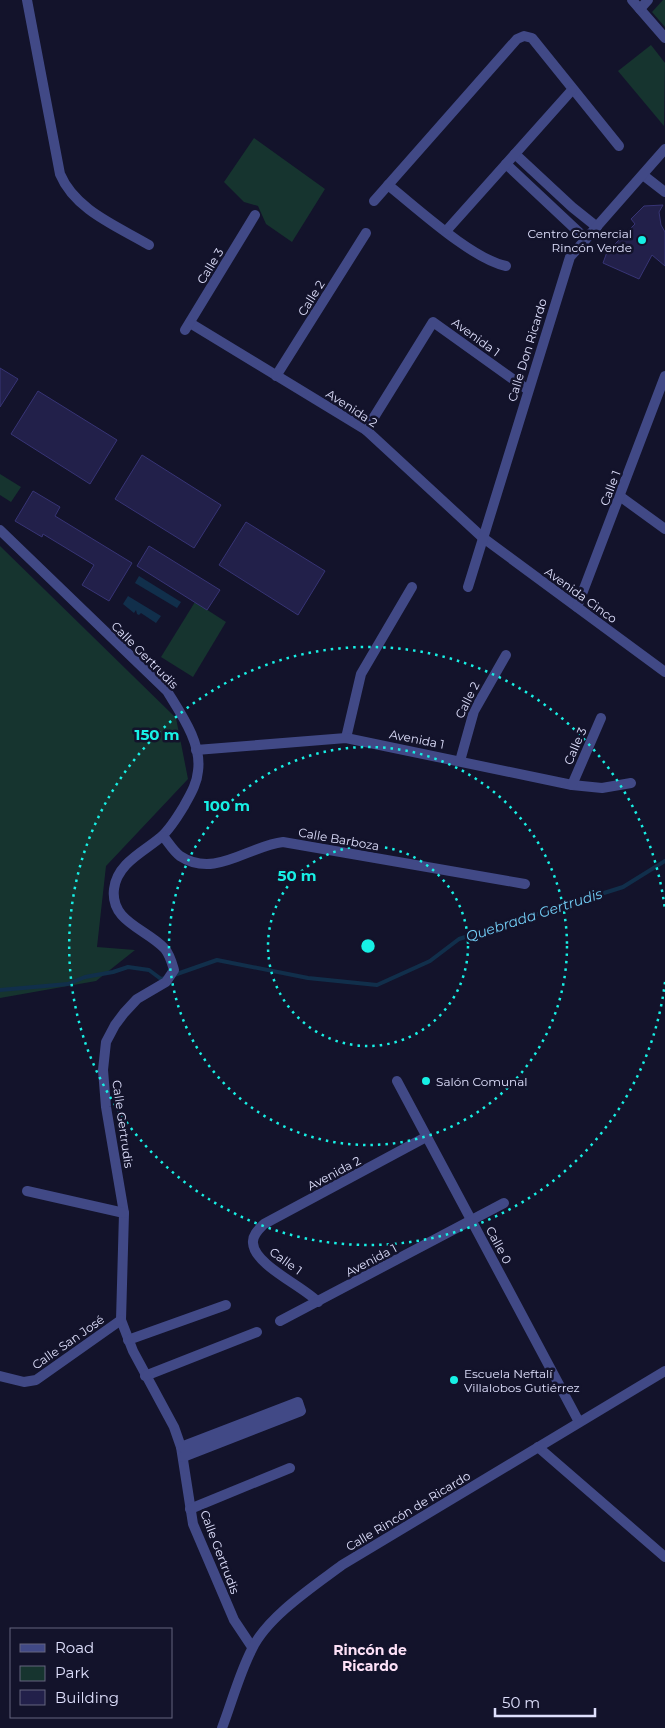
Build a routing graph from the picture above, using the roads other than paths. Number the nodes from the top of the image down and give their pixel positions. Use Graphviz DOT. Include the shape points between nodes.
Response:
graph roads {
  1 [pos="27,0"];
  2 [pos="632,0"];
  3 [pos="648,0"];
  4 [pos="640,9"];
  5 [pos="665,38"];
  6 [pos="572,90"];
  7 [pos="619,146"];
  8 [pos="665,149"];
  9 [pos="515,154"];
  10 [pos="506,164"];
  11 [pos="643,176"];
  12 [pos="388,185"];
  13 [pos="665,192"];
  14 [pos="374,201"];
  15 [pos="255,215"];
  16 [pos="597,226"];
  17 [pos="447,230"];
  18 [pos="366,233"];
  19 [pos="586,240"];
  20 [pos="149,245"];
  21 [pos="506,266"];
  22 [pos="188,327"];
  23 [pos="276,376"];
  24 [pos="665,376"];
  25 [pos="528,390"];
  26 [pos="366,430"];
  27 [pos="621,497"];
  28 [pos="665,529"];
  29 [pos="0,530"];
  30 [pos="482,537"];
  31 [pos="412,587"];
  32 [pos="468,587"];
  33 [pos="577,607"];
  34 [pos="506,655"];
  35 [pos="665,672"];
  36 [pos="601,718"];
  37 [pos="346,738"];
  38 [pos="196,750"];
  39 [pos="460,761"];
  40 [pos="630,783"];
  41 [pos="572,785"];
  42 [pos="163,836"];
  43 [pos="525,884"];
  44 [pos="397,1080"];
  45 [pos="426,1137"];
  46 [pos="27,1191"];
  47 [pos="504,1204"];
  48 [pos="124,1213"];
  49 [pos="472,1220"];
  50 [pos="255,1233"];
  51 [pos="318,1302"];
  52 [pos="226,1305"];
  53 [pos="121,1320"];
  54 [pos="280,1321"];
  55 [pos="257,1332"];
  56 [pos="128,1340"];
  57 [pos="665,1371"];
  58 [pos="0,1376"];
  59 [pos="145,1376"];
  60 [pos="579,1422"];
  61 [pos="538,1447"];
  62 [pos="182,1452"];
  63 [pos="290,1468"];
  64 [pos="190,1509"];
  65 [pos="665,1557"];
  66 [pos="252,1647"];
  67 [pos="222,1728"];
  1 -- 20 [label="street" via="60,174 66,187 79,203"];
  2 -- 4 [label="street"];
  3 -- 4 [label="street"];
  4 -- 5 [label="street"];
  6 -- 7 [label="street"];
  6 -- 9 [label="street"];
  6 -- 12 [label="street" via="532,38 524,36"];
  8 -- 11 [label="street, Calle Don Ricardo"];
  9 -- 10 [label="street"];
  9 -- 16 [label="street"];
  10 -- 17 [label="street"];
  10 -- 19 [label="street"];
  11 -- 13 [label="street"];
  11 -- 16 [label="street, Calle Don Ricardo"];
  12 -- 14 [label="street"];
  12 -- 17 [label="street"];
  15 -- 22 [label="street, Calle 3"];
  16 -- 19 [label="street, Calle Don Ricardo"];
  17 -- 21 [label="street" via="492,263"];
  18 -- 23 [label="street, Calle 2"];
  19 -- 25 [label="street, Calle Don Ricardo" via="570,257"];
  22 -- 23 [label="street, Avenida 2"];
  23 -- 26 [label="street, Avenida 2"];
  24 -- 27 [label="street, Calle 1"];
  25 -- 26 [label="street, Avenida 1" via="433,322"];
  25 -- 30 [label="street, Calle Don Ricardo"];
  26 -- 30 [label="street, Avenida 2"];
  27 -- 28 [label="street"];
  27 -- 33 [label="street, Calle 1"];
  29 -- 38 [label="street, Calle Gertrudis" via="167,691 185,721"];
  30 -- 32 [label="street, Calle Don Ricardo"];
  30 -- 33 [label="street, Avenida Cinco"];
  31 -- 37 [label="street" via="361,674"];
  33 -- 35 [label="street, Avenida Cinco"];
  34 -- 39 [label="street, Calle 2" via="474,710"];
  36 -- 41 [label="street, Calle 3"];
  37 -- 38 [label="street, Avenida 1"];
  37 -- 39 [label="street, Avenida 1"];
  38 -- 42 [label="street, Calle Gertrudis" via="199,770 194,787"];
  39 -- 41 [label="street, Avenida 1"];
  40 -- 41 [label="street, Avenida 1" via="602,788"];
  42 -- 43 [label="street, Calle Barboza" via="179,856 195,864 209,866 266,844 283,842"];
  42 -- 48 [label="street, Calle Gertrudis" via="134,857 114,888 115,906 128,922 167,952 174,970 166,982 137,999 115,1024 106,1042 103,1070 106,1107"];
  44 -- 45 [label="street, Calle 0"];
  45 -- 49 [label="street, Calle 0"];
  45 -- 50 [label="street, Avenida 2" via="264,1224"];
  46 -- 48 [label="street"];
  47 -- 49 [label="street, Avenida 1"];
  48 -- 53 [label="street, Calle Gertrudis"];
  49 -- 51 [label="street, Avenida 1"];
  49 -- 60 [label="street, Calle 0"];
  50 -- 51 [label="street, Calle 1" via="252,1242 255,1253"];
  51 -- 54 [label="street, Avenida 1"];
  52 -- 56 [label="street"];
  53 -- 56 [label="street, Calle Gertrudis"];
  53 -- 58 [label="street, Calle San José" via="36,1380 24,1382"];
  55 -- 59 [label="street"];
  56 -- 59 [label="street, Calle Gertrudis"];
  57 -- 60 [label="street, Calle Rincón de Ricardo"];
  59 -- 62 [label="street, Calle Gertrudis" via="174,1427"];
  60 -- 61 [label="street, Calle Rincón de Ricardo"];
  61 -- 65 [label="street"];
  61 -- 66 [label="street, Calle Rincón de Ricardo" via="342,1565 282,1613"];
  62 -- 62 [label="street" via="301,1411 298,1402"];
  62 -- 64 [label="street, Calle Gertrudis"];
  63 -- 64 [label="street"];
  64 -- 66 [label="street, Calle Gertrudis" via="193,1524 234,1620"];
  66 -- 67 [label="street, Calle Rincón de Ricardo"];
}
